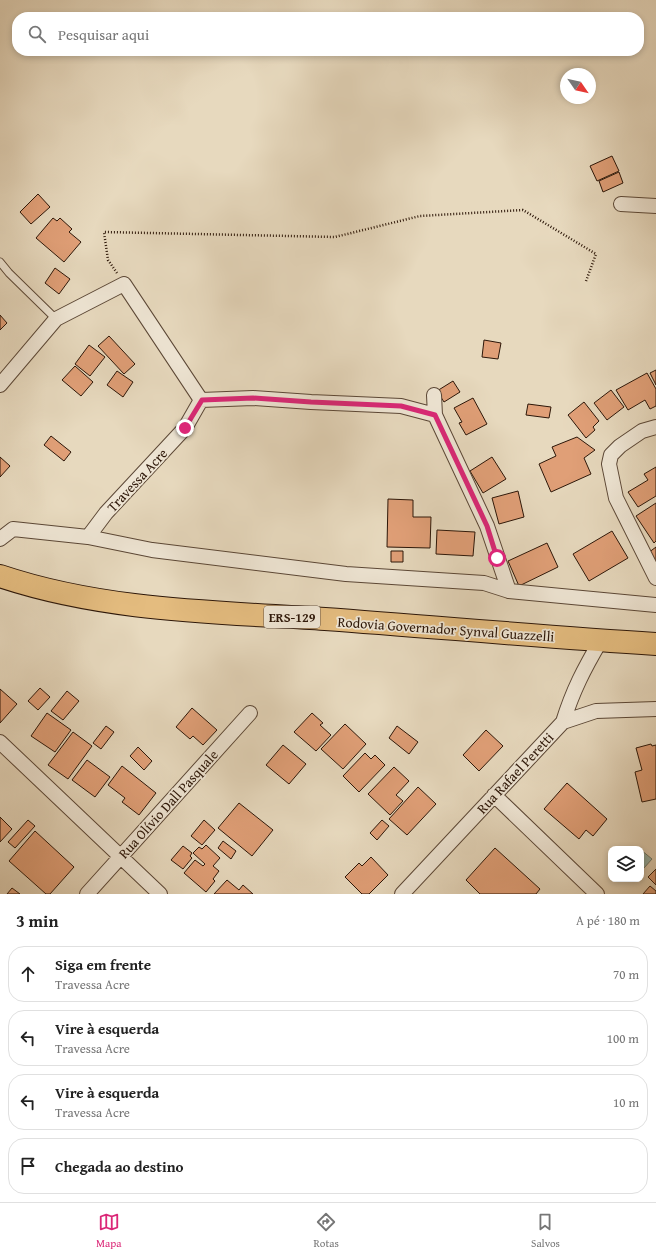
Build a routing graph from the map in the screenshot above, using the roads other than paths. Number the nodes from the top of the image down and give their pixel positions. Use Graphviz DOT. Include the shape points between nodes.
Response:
graph roads {
  1 [pos="621,204"];
  2 [pos="656,206"];
  3 [pos="0,262"];
  4 [pos="56,319"];
  5 [pos="0,385"];
  6 [pos="434,395"];
  7 [pos="202,400"];
  8 [pos="435,415"];
  9 [pos="656,427"];
  10 [pos="88,537"];
  11 [pos="0,538"];
  12 [pos="0,576"];
  13 [pos="656,578"];
  14 [pos="509,590"];
  15 [pos="656,605"];
  16 [pos="600,640"];
  17 [pos="656,644"];
  18 [pos="656,709"];
  19 [pos="250,713"];
  20 [pos="563,722"];
  21 [pos="0,742"];
  22 [pos="494,795"];
  23 [pos="121,857"];
  24 [pos="87,894"];
  25 [pos="160,894"];
  26 [pos="402,894"];
  27 [pos="597,894"];
  1 -- 2 [label="street"];
  3 -- 4 [label="lane"];
  4 -- 5 [label="street"];
  4 -- 7 [label="street" via="124,284"];
  6 -- 8 [label="street"];
  7 -- 8 [label="street" via="253,398 401,406"];
  7 -- 10 [label="street, Travessa Acre" via="185,428 106,513"];
  8 -- 14 [label="street" via="487,526"];
  9 -- 13 [label="street" via="642,431 620,446 611,455 609,464 616,498"];
  10 -- 11 [label="street" via="13,530"];
  10 -- 14 [label="street" via="160,551 346,574 484,583"];
  12 -- 16 [label="main road, Rodovia Governador Synval Guazzelli / ERS-129" via="31,586 119,603 217,613"];
  14 -- 15 [label="street"];
  16 -- 17 [label="main road, Rodovia Governador Synval Guazzelli / ERS-129"];
  16 -- 20 [label="street" via="580,677"];
  18 -- 20 [label="street, Rua Rafael Peretti" via="596,711"];
  19 -- 23 [label="street, Rua Olívio Dall Pasquale"];
  20 -- 22 [label="street, Rua Rafael Peretti"];
  21 -- 23 [label="street"];
  22 -- 26 [label="street, Rua Rafael Peretti"];
  22 -- 27 [label="street"];
  23 -- 24 [label="street, Rua Olívio Dall Pasquale"];
  23 -- 25 [label="street"];
}
